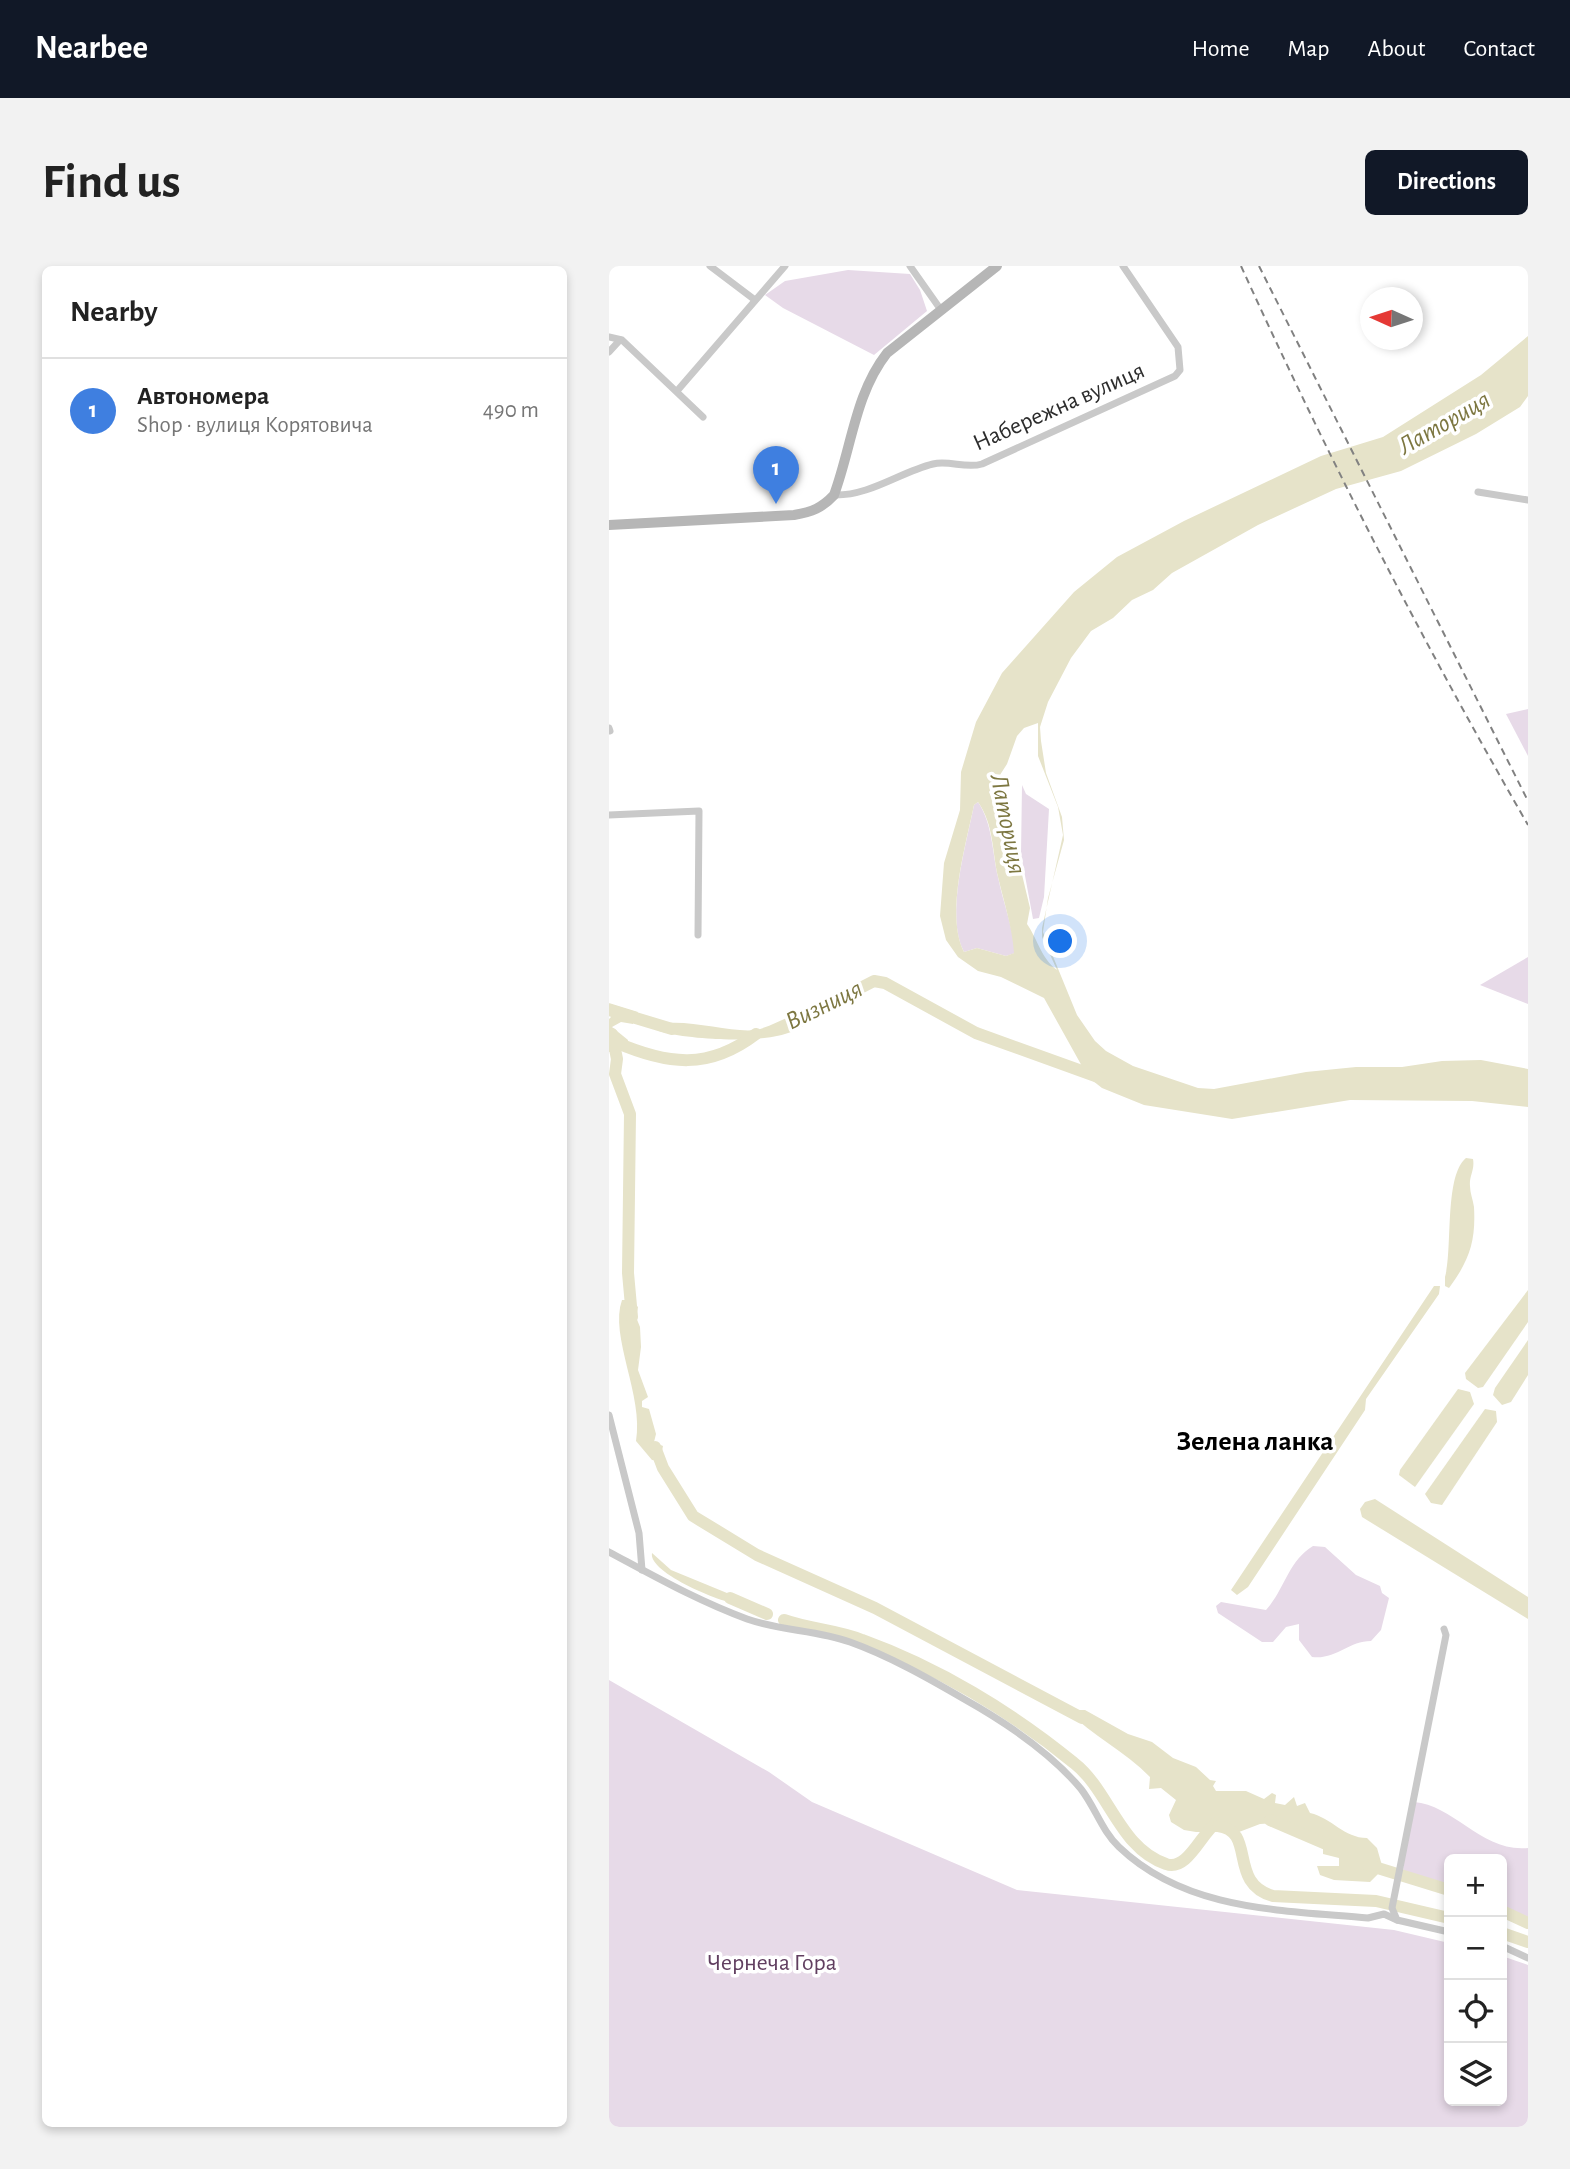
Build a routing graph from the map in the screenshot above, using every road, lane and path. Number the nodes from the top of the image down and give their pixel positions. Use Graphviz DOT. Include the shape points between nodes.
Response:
graph roads {
  1 [pos="711,266"];
  2 [pos="785,266"];
  3 [pos="910,266"];
  4 [pos="997,266"];
  5 [pos="1123,266"];
  6 [pos="755,300"];
  7 [pos="941,310"];
  8 [pos="609,337"];
  9 [pos="620,340"];
  10 [pos="609,352"];
  11 [pos="677,391"];
  12 [pos="703,417"];
  13 [pos="1478,492"];
  14 [pos="834,495"];
  15 [pos="1528,500"];
  16 [pos="609,525"];
  17 [pos="609,815"];
  18 [pos="698,935"];
  19 [pos="609,1415"];
  20 [pos="609,1552"];
  21 [pos="642,1570"];
  22 [pos="1444,1629"];
  23 [pos="1397,1920"];
  24 [pos="1444,1931"];
  25 [pos="1507,1948"];
  26 [pos="1528,1958"];
  1 -- 6 [label="street"];
  2 -- 6 [label="street"];
  3 -- 7 [label="street"];
  4 -- 7 [label="main road"];
  5 -- 14 [label="street, Набережна вулиця" via="1178,347 1180,370 1175,376 982,464 935,463 851,495"];
  6 -- 11 [label="street"];
  7 -- 14 [label="main road" via="887,353 874,370 863,392"];
  8 -- 9 [label="street"];
  9 -- 10 [label="street"];
  9 -- 11 [label="street"];
  11 -- 12 [label="street"];
  13 -- 15 [label="street"];
  14 -- 16 [label="main road" via="814,512 794,515"];
  17 -- 18 [label="street" via="699,811"];
  19 -- 21 [label="street" via="639,1533"];
  20 -- 21 [label="street"];
  21 -- 23 [label="street" via="749,1619 850,1642 966,1699 1067,1773 1116,1844 1163,1878 1213,1900 1247,1907 1368,1918 1384,1914"];
  22 -- 23 [label="street" via="1392,1908"];
  23 -- 24 [label="street"];
  25 -- 26 [label="street"];
}
